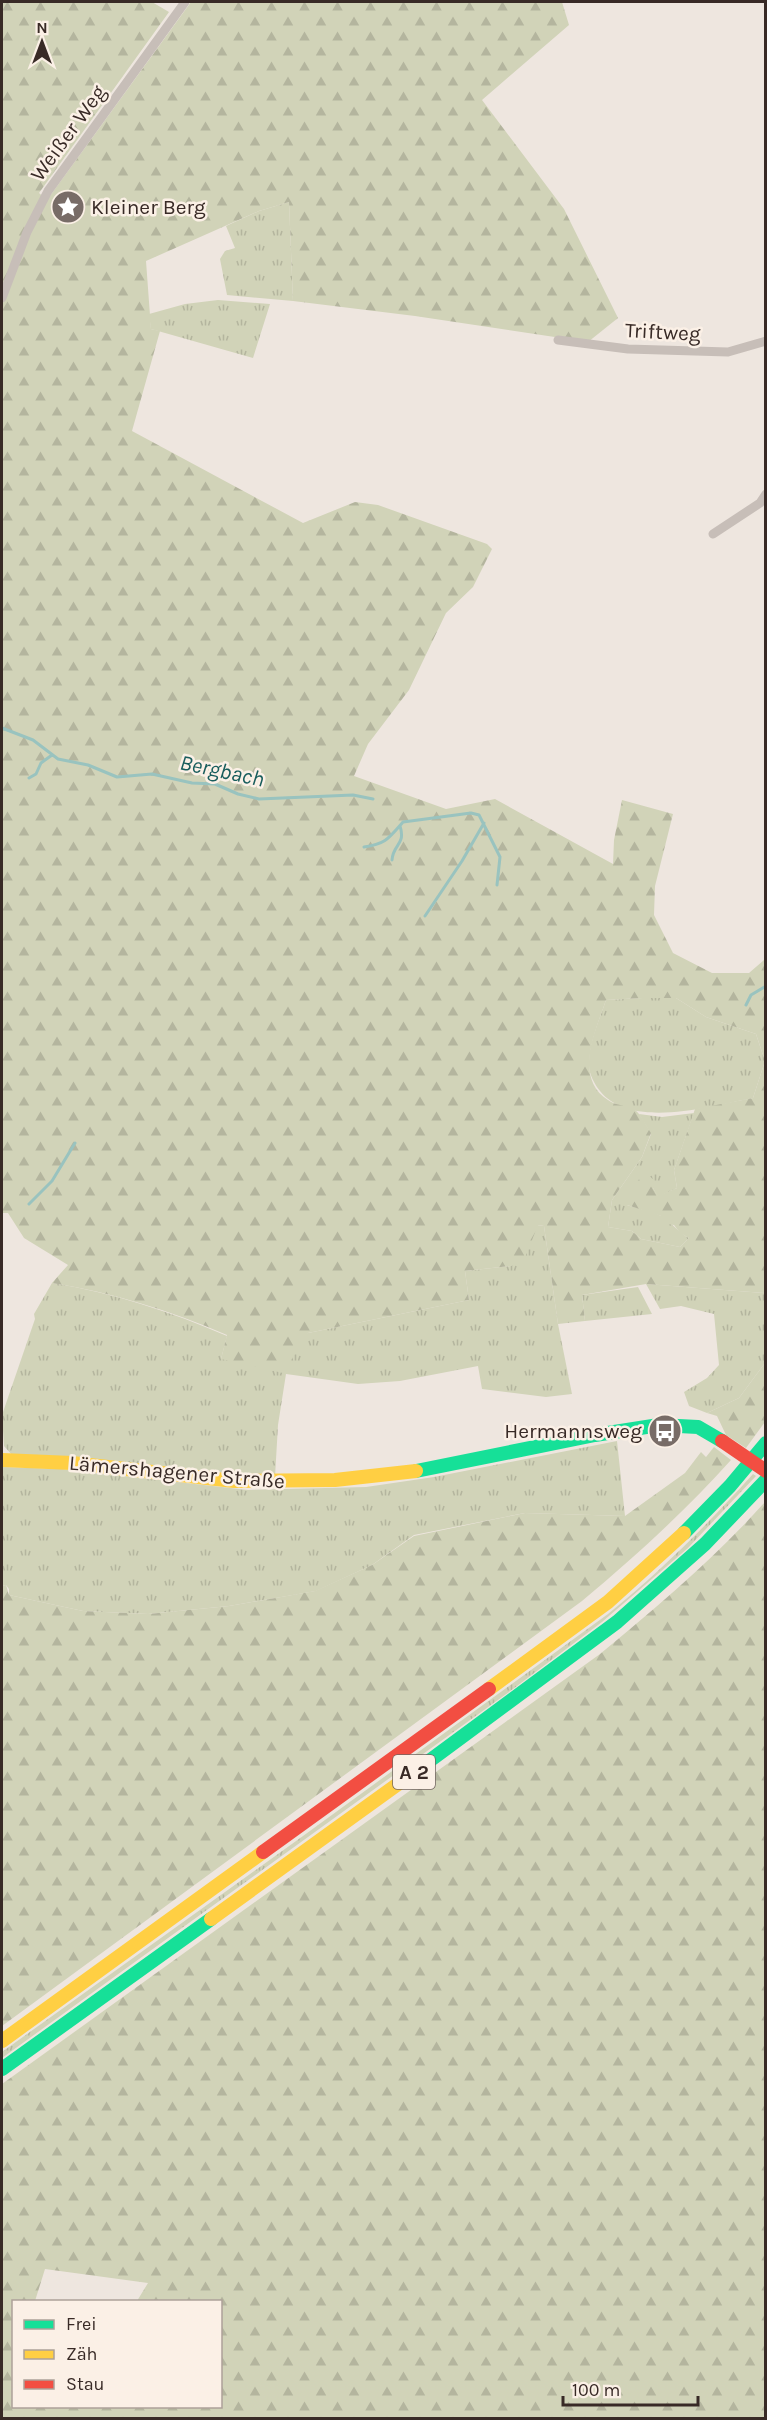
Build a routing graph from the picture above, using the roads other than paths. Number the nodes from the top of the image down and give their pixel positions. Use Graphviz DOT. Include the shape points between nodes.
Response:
graph roads {
  1 [pos="185,2"];
  2 [pos="2,298"];
  3 [pos="558,340"];
  4 [pos="765,341"];
  5 [pos="765,494"];
  6 [pos="713,534"];
  7 [pos="765,1443"];
  8 [pos="2,1460"];
  9 [pos="765,1471"];
  10 [pos="765,1480"];
  11 [pos="2,2041"];
  12 [pos="2,2069"];
  1 -- 2 [label="street, Weißer Weg" via="48,192 27,232"];
  3 -- 4 [label="street, Triftweg" via="628,349 728,352"];
  5 -- 6 [label="street" via="760,503"];
  7 -- 11 [label="main road, A 2" via="680,1537 608,1602"];
  8 -- 9 [label="main road, Lämershagener Straße, bridge" via="72,1462 234,1481 383,1477 659,1425 698,1427"];
  10 -- 12 [label="main road, A 2" via="688,1562 594,1641"];
}
